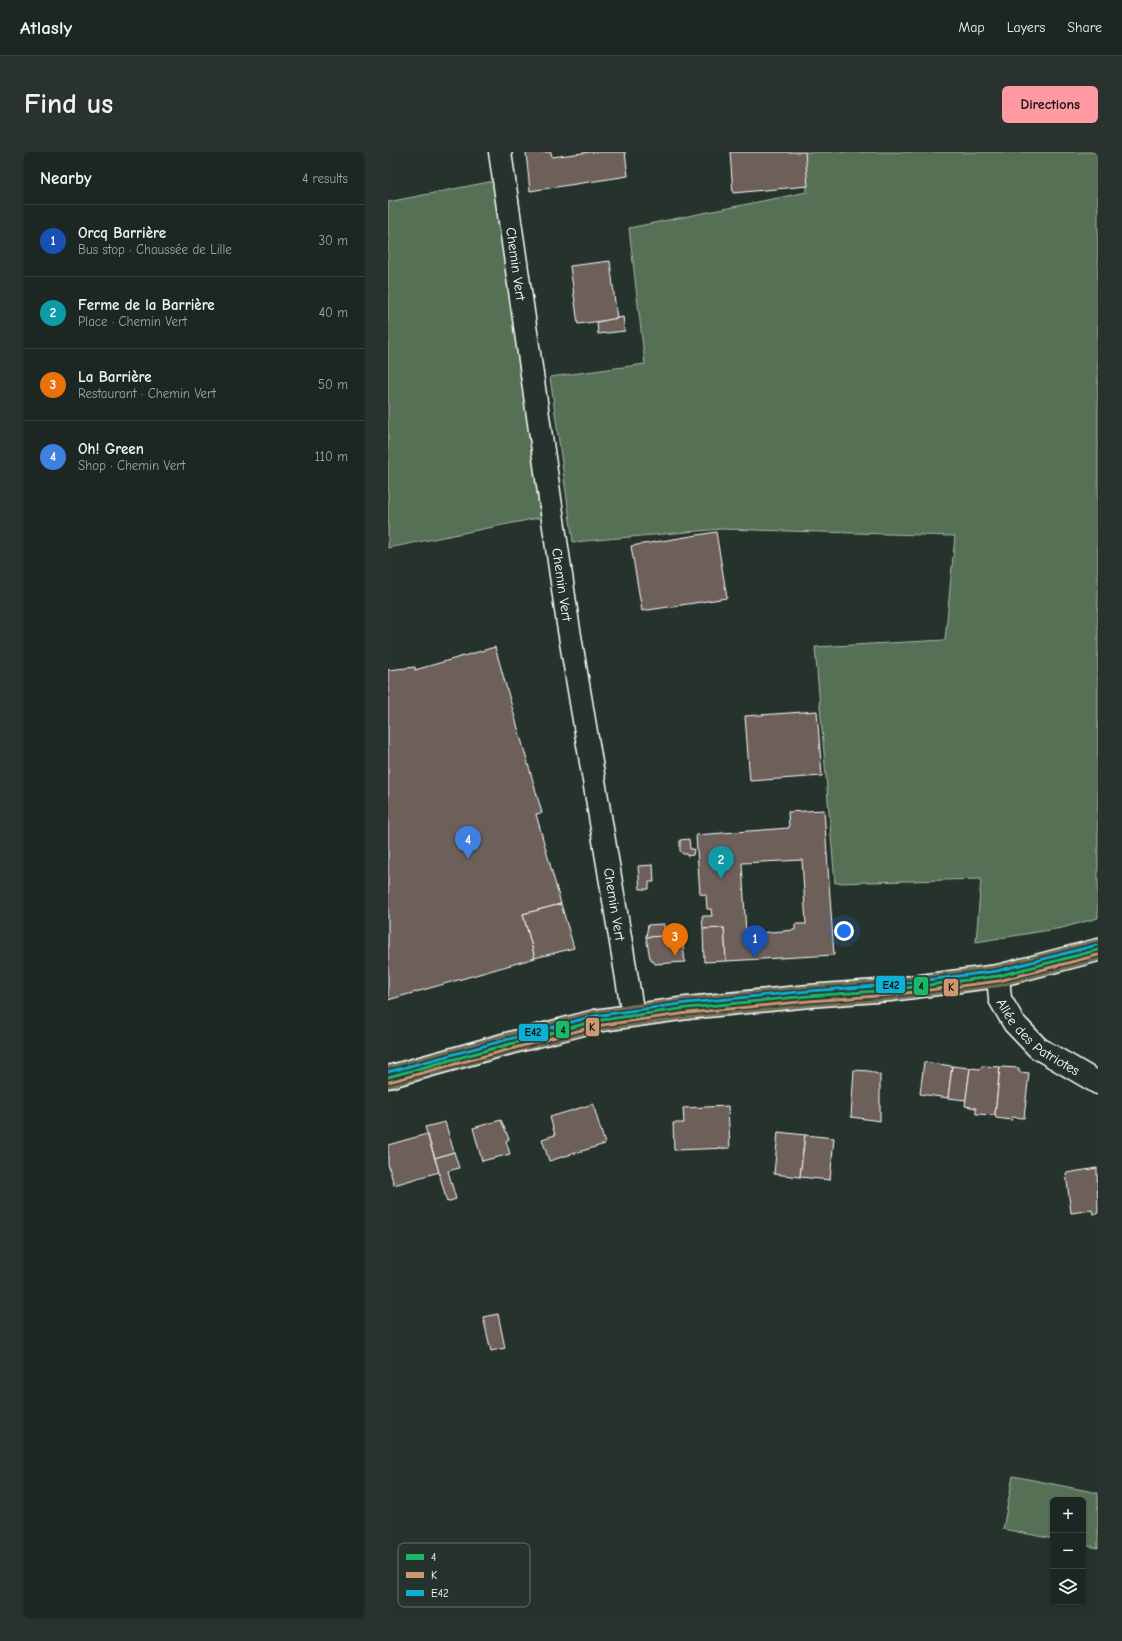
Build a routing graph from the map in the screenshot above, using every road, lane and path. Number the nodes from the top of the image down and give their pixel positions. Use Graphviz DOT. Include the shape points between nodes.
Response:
graph roads {
  1 [pos="500,152"];
  2 [pos="1098,950"];
  3 [pos="998,976"];
  4 [pos="633,1015"];
  5 [pos="388,1078"];
  6 [pos="1098,1083"];
  1 -- 4 [label="street, Chemin Vert" via="568,624"];
  2 -- 3 [label="main road"];
  3 -- 4 [label="main road" via="890,990 786,998"];
  3 -- 6 [label="street, Allée des Patriotes" via="1000,999 1014,1023 1038,1048"];
  4 -- 5 [label="main road" via="595,1021"];
}
